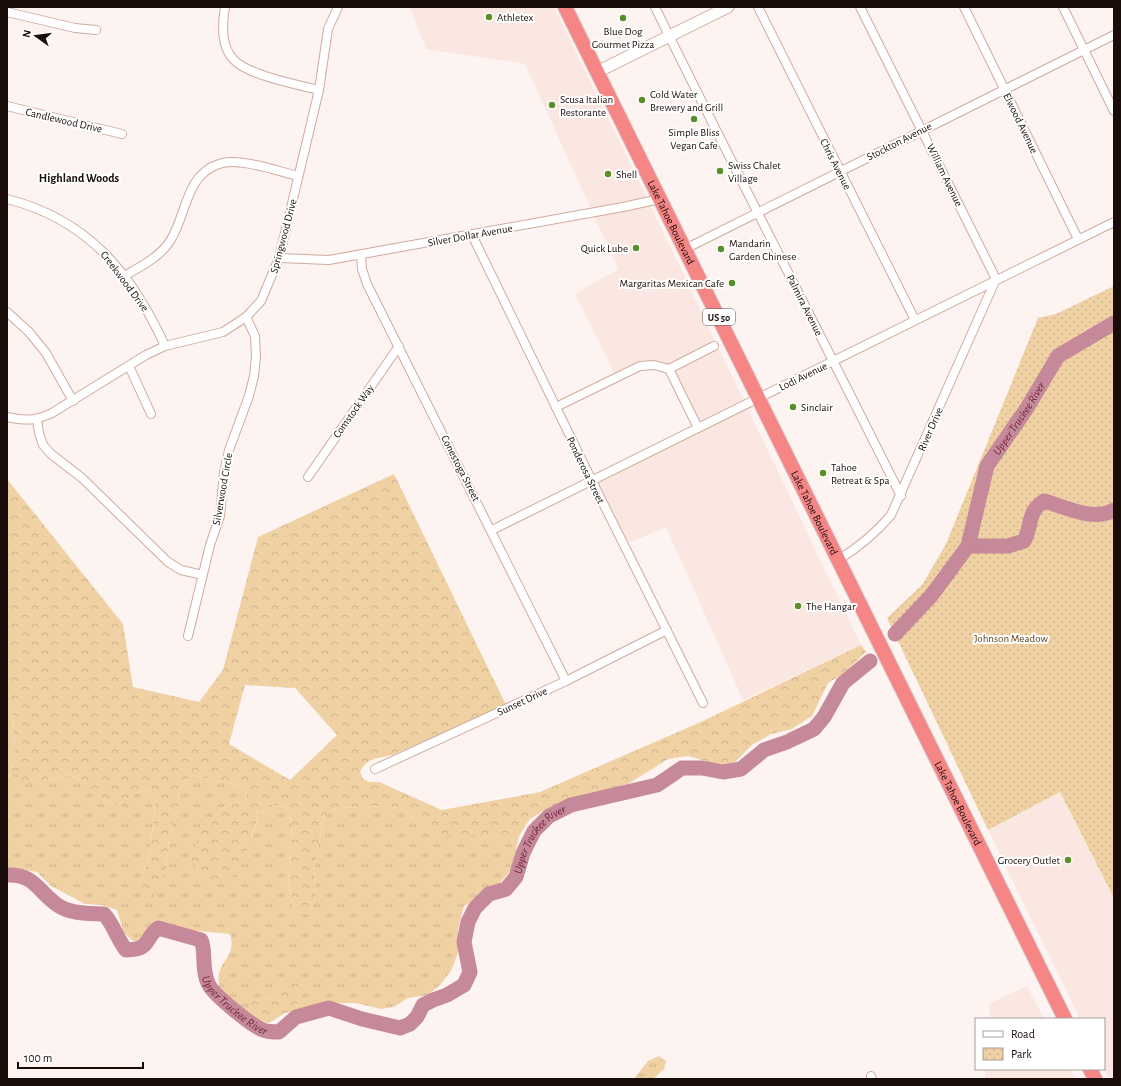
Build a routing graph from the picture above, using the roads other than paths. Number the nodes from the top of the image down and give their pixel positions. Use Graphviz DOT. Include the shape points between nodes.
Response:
graph roads {
  1 [pos="225,7"];
  2 [pos="338,7"];
  3 [pos="565,7"];
  4 [pos="655,7"];
  5 [pos="728,7"];
  6 [pos="758,7"];
  7 [pos="860,7"];
  8 [pos="964,7"];
  9 [pos="1063,7"];
  10 [pos="7,12"];
  11 [pos="96,30"];
  12 [pos="1114,35"];
  13 [pos="669,36"];
  14 [pos="1083,49"];
  15 [pos="597,72"];
  16 [pos="1004,89"];
  17 [pos="318,90"];
  18 [pos="7,106"];
  19 [pos="1114,111"];
  20 [pos="923,130"];
  21 [pos="122,134"];
  22 [pos="840,171"];
  23 [pos="298,176"];
  24 [pos="7,199"];
  25 [pos="660,199"];
  26 [pos="757,213"];
  27 [pos="1114,222"];
  28 [pos="472,235"];
  29 [pos="1078,239"];
  30 [pos="685,249"];
  31 [pos="361,255"];
  32 [pos="279,258"];
  33 [pos="124,276"];
  34 [pos="996,279"];
  35 [pos="7,312"];
  36 [pos="246,317"];
  37 [pos="915,320"];
  38 [pos="165,346"];
  39 [pos="399,346"];
  40 [pos="714,346"];
  41 [pos="834,361"];
  42 [pos="129,366"];
  43 [pos="669,369"];
  44 [pos="759,398"];
  45 [pos="73,401"];
  46 [pos="556,407"];
  47 [pos="151,414"];
  48 [pos="7,417"];
  49 [pos="38,420"];
  50 [pos="698,428"];
  51 [pos="308,477"];
  52 [pos="592,481"];
  53 [pos="901,496"];
  54 [pos="492,530"];
  55 [pos="838,560"];
  56 [pos="203,575"];
  57 [pos="666,630"];
  58 [pos="188,636"];
  59 [pos="566,681"];
  60 [pos="703,703"];
  61 [pos="375,770"];
  62 [pos="1065,1018"];
  63 [pos="1090,1070"];
  64 [pos="1095,1079"];
  1 -- 17 [label="street" via="223,35 234,60 250,70"];
  2 -- 17 [label="street, Springwood Drive" via="328,29"];
  3 -- 15 [label="highway, Lake Tahoe Boulevard / US 50"];
  4 -- 13 [label="street, Palmira Avenue"];
  5 -- 13 [label="street"];
  6 -- 22 [label="street, Chris Avenue"];
  7 -- 20 [label="street, William Avenue"];
  8 -- 16 [label="street, Elwood Avenue"];
  9 -- 14 [label="street"];
  10 -- 11 [label="street" via="76,28"];
  12 -- 14 [label="street, Stockton Avenue"];
  13 -- 15 [label="street"];
  13 -- 26 [label="street, Palmira Avenue"];
  14 -- 16 [label="street, Stockton Avenue"];
  14 -- 19 [label="street"];
  15 -- 25 [label="highway, Lake Tahoe Boulevard / US 50"];
  16 -- 20 [label="street, Stockton Avenue"];
  16 -- 29 [label="street, Elwood Avenue"];
  17 -- 23 [label="street, Springwood Drive"];
  18 -- 21 [label="street, Candlewood Drive"];
  20 -- 22 [label="street, Stockton Avenue"];
  20 -- 34 [label="street, William Avenue"];
  22 -- 26 [label="street, Stockton Avenue"];
  22 -- 37 [label="street, Chris Avenue"];
  23 -- 32 [label="street, Springwood Drive"];
  23 -- 33 [label="street" via="241,163 220,164 201,174 190,190 177,229 165,247 148,262"];
  24 -- 33 [label="street, Creekwood Drive" via="53,215 83,233 105,253"];
  25 -- 28 [label="street, Silver Dollar Avenue"];
  25 -- 30 [label="highway, Lake Tahoe Boulevard / US 50"];
  26 -- 30 [label="street, Stockton Avenue"];
  26 -- 41 [label="street, Palmira Avenue"];
  27 -- 29 [label="street, Lodi Avenue"];
  28 -- 31 [label="street, Silver Dollar Avenue"];
  28 -- 46 [label="street, Ponderosa Street"];
  29 -- 34 [label="street, Lodi Avenue"];
  30 -- 44 [label="highway, Lake Tahoe Boulevard / US 50"];
  31 -- 32 [label="street, Silver Dollar Avenue" via="329,260"];
  31 -- 39 [label="street, Conestoga Street" via="367,284"];
  32 -- 36 [label="street, Springwood Drive" via="261,300"];
  33 -- 38 [label="street, Creekwood Drive" via="153,318"];
  34 -- 37 [label="street, Lodi Avenue"];
  34 -- 53 [label="street, River Drive"];
  35 -- 45 [label="street" via="29,332 46,353"];
  36 -- 38 [label="street, Springwood Drive" via="222,332"];
  36 -- 56 [label="street, Silverwood Circle" via="255,336 254,376 229,450 220,516"];
  37 -- 41 [label="street, Lodi Avenue"];
  38 -- 42 [label="street, Springwood Drive"];
  39 -- 51 [label="street, Comstock Way"];
  39 -- 54 [label="street, Conestoga Street"];
  40 -- 43 [label="street"];
  41 -- 44 [label="street, Lodi Avenue"];
  41 -- 53 [label="street, Palmira Avenue"];
  42 -- 45 [label="street, Springwood Drive"];
  42 -- 47 [label="street"];
  43 -- 46 [label="street" via="654,365 640,366"];
  43 -- 50 [label="street"];
  44 -- 50 [label="street, Lodi Avenue"];
  44 -- 55 [label="highway, Lake Tahoe Boulevard / US 50"];
  45 -- 49 [label="street, Springwood Drive"];
  46 -- 52 [label="street, Ponderosa Street"];
  48 -- 49 [label="street, Springwood Drive"];
  49 -- 56 [label="street" via="43,445 51,454 82,478 168,562 182,570"];
  50 -- 52 [label="street, Lodi Avenue"];
  52 -- 54 [label="street, Lodi Avenue"];
  52 -- 57 [label="street, Ponderosa Street"];
  53 -- 55 [label="street, River Drive" via="891,515 878,531 862,546"];
  54 -- 59 [label="street, Conestoga Street"];
  55 -- 62 [label="highway, Lake Tahoe Boulevard / US 50"];
  56 -- 58 [label="street, Silverwood Circle"];
  57 -- 59 [label="street, Sunset Drive"];
  57 -- 60 [label="street, Ponderosa Street"];
  59 -- 61 [label="street, Sunset Drive"];
  63 -- 64 [label="highway"];
}
